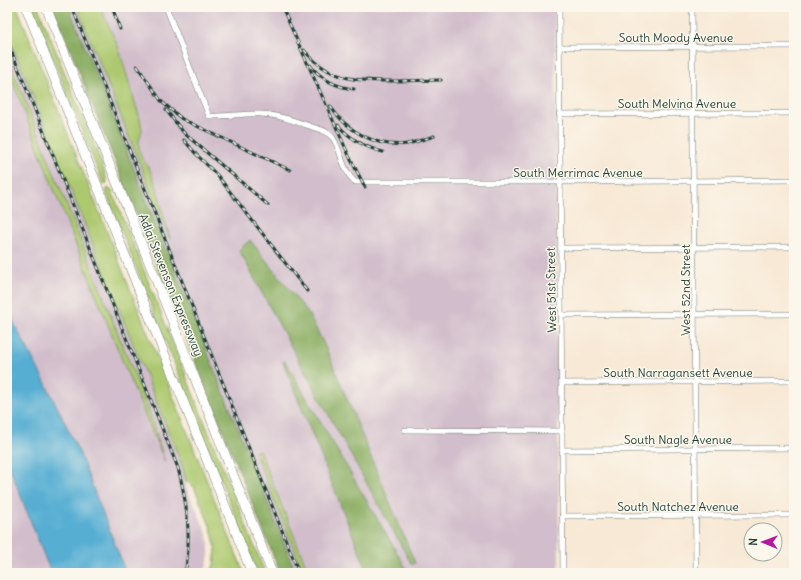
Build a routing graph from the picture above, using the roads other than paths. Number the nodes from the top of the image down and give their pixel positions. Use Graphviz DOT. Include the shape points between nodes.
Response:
graph roads {
  1 [pos="26,7"];
  2 [pos="46,7"];
  3 [pos="166,7"];
  4 [pos="559,7"];
  5 [pos="692,7"];
  6 [pos="692,46"];
  7 [pos="794,46"];
  8 [pos="559,48"];
  9 [pos="694,113"];
  10 [pos="794,113"];
  11 [pos="559,114"];
  12 [pos="794,180"];
  13 [pos="694,181"];
  14 [pos="560,182"];
  15 [pos="794,247"];
  16 [pos="561,248"];
  17 [pos="694,248"];
  18 [pos="695,314"];
  19 [pos="794,314"];
  20 [pos="561,315"];
  21 [pos="794,381"];
  22 [pos="695,382"];
  23 [pos="562,383"];
  24 [pos="404,430"];
  25 [pos="562,431"];
  26 [pos="695,448"];
  27 [pos="794,448"];
  28 [pos="562,450"];
  29 [pos="794,515"];
  30 [pos="562,516"];
  31 [pos="696,516"];
  32 [pos="252,573"];
  33 [pos="272,573"];
  34 [pos="563,573"];
  35 [pos="696,573"];
  1 -- 32 [label="highway"];
  2 -- 33 [label="highway, Adlai Stevenson Expressway"];
  3 -- 14 [label="street, South Merrimac Avenue" via="209,116 260,114 291,119 326,132 333,137 346,171 355,182"];
  4 -- 8 [label="street, West 51st Street"];
  5 -- 6 [label="street, West 52nd Street"];
  6 -- 7 [label="street, South Moody Avenue"];
  6 -- 8 [label="street, South Moody Avenue"];
  6 -- 9 [label="street, West 52nd Street"];
  8 -- 11 [label="street, West 51st Street"];
  9 -- 10 [label="street, South Melvina Avenue"];
  9 -- 11 [label="street, South Melvina Avenue"];
  9 -- 13 [label="street, West 52nd Street"];
  11 -- 14 [label="street, West 51st Street"];
  12 -- 13 [label="street, South Merrimac Avenue"];
  13 -- 14 [label="street, South Merrimac Avenue"];
  13 -- 17 [label="street, West 52nd Street"];
  14 -- 16 [label="street, West 51st Street"];
  15 -- 17 [label="street"];
  16 -- 17 [label="street"];
  16 -- 20 [label="street, West 51st Street"];
  17 -- 18 [label="street, West 52nd Street"];
  18 -- 19 [label="street"];
  18 -- 20 [label="street"];
  18 -- 22 [label="street, West 52nd Street"];
  20 -- 23 [label="street, West 51st Street"];
  21 -- 22 [label="street, South Narragansett Avenue"];
  22 -- 23 [label="street, South Narragansett Avenue"];
  22 -- 26 [label="street, West 52nd Street"];
  23 -- 25 [label="street, West 51st Street"];
  24 -- 25 [label="street"];
  25 -- 28 [label="street, West 51st Street"];
  26 -- 27 [label="street, South Nagle Avenue"];
  26 -- 28 [label="street, South Nagle Avenue"];
  26 -- 31 [label="street, West 52nd Street"];
  28 -- 30 [label="street, West 51st Street"];
  29 -- 31 [label="street, South Natchez Avenue"];
  30 -- 31 [label="street, South Natchez Avenue"];
  30 -- 34 [label="street, West 51st Street"];
  31 -- 35 [label="street, West 52nd Street"];
}
